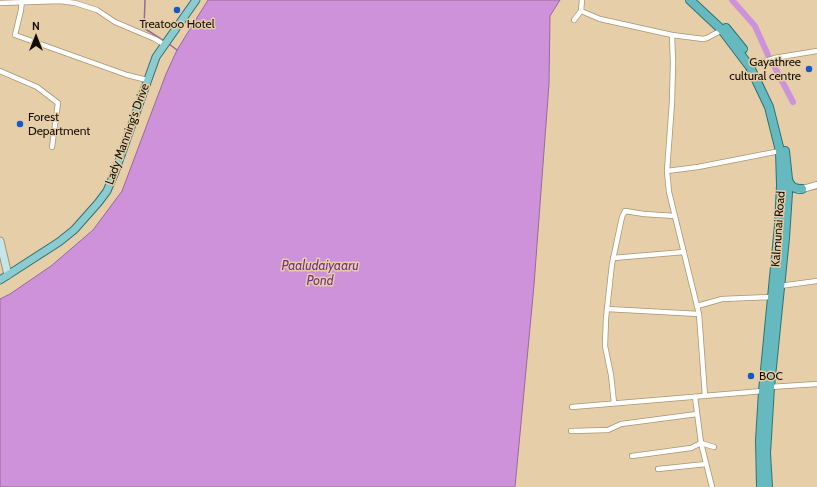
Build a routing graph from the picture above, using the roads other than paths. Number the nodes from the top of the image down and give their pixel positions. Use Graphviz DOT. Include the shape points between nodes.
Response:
graph roads {
  1 [pos="196,0"];
  2 [pos="582,0"];
  3 [pos="690,0"];
  4 [pos="697,0"];
  5 [pos="22,1"];
  6 [pos="0,3"];
  7 [pos="581,11"];
  8 [pos="574,20"];
  9 [pos="722,30"];
  10 [pos="672,35"];
  11 [pos="165,45"];
  12 [pos="817,51"];
  13 [pos="752,66"];
  14 [pos="0,71"];
  15 [pos="147,80"];
  16 [pos="52,147"];
  17 [pos="780,151"];
  18 [pos="667,171"];
  19 [pos="788,180"];
  20 [pos="817,185"];
  21 [pos="802,189"];
  22 [pos="788,193"];
  23 [pos="675,216"];
  24 [pos="0,241"];
  25 [pos="684,252"];
  26 [pos="613,258"];
  27 [pos="8,275"];
  28 [pos="0,280"];
  29 [pos="817,282"];
  30 [pos="780,286"];
  31 [pos="772,297"];
  32 [pos="697,306"];
  33 [pos="607,309"];
  34 [pos="699,314"];
  35 [pos="817,384"];
  36 [pos="767,389"];
  37 [pos="705,396"];
  38 [pos="695,397"];
  39 [pos="614,403"];
  40 [pos="572,407"];
  41 [pos="697,414"];
  42 [pos="571,431"];
  43 [pos="701,443"];
  44 [pos="714,447"];
  45 [pos="632,456"];
  46 [pos="706,464"];
  47 [pos="658,469"];
  48 [pos="712,487"];
  49 [pos="761,487"];
  50 [pos="768,487"];
  1 -- 11 [label="main road, Lady Manning’s Drive"];
  2 -- 7 [label="street"];
  3 -- 9 [label="highway, Kalmunai Road"];
  4 -- 13 [label="highway, Kalmunai Road" via="734,36"];
  5 -- 6 [label="street"];
  5 -- 11 [label="street" via="60,1 82,5 97,10 115,22"];
  5 -- 15 [label="street" via="15,35"];
  7 -- 8 [label="street"];
  7 -- 10 [label="street" via="600,19"];
  9 -- 10 [label="street" via="703,39"];
  9 -- 13 [label="highway, Kalmunai Road"];
  10 -- 18 [label="street" via="673,82"];
  11 -- 15 [label="main road, Lady Manning’s Drive" via="156,57"];
  12 -- 13 [label="street" via="774,58"];
  13 -- 17 [label="highway, Kalmunai Road" via="769,107"];
  13 -- 19 [label="highway, Kalmunai Road" via="770,99 777,120"];
  14 -- 16 [label="street" via="37,87 58,103"];
  15 -- 27 [label="main road, Lady Manning’s Drive" via="115,172 98,203 74,230 59,242"];
  17 -- 18 [label="street"];
  17 -- 31 [label="highway, Kalmunai Road" via="781,184"];
  18 -- 23 [label="street"];
  19 -- 21 [label="highway" via="791,186"];
  19 -- 22 [label="highway, Kalmunai Road"];
  20 -- 21 [label="street"];
  21 -- 22 [label="street"];
  22 -- 30 [label="highway, Kalmunai Road"];
  23 -- 25 [label="street"];
  23 -- 26 [label="street" via="625,211"];
  24 -- 27 [label="main road"];
  25 -- 26 [label="street"];
  25 -- 32 [label="street"];
  26 -- 33 [label="street"];
  27 -- 28 [label="main road, Lady Manning’s Drive"];
  29 -- 30 [label="street"];
  30 -- 36 [label="highway, Kalmunai Road"];
  31 -- 32 [label="street" via="722,299"];
  31 -- 36 [label="highway, Kalmunai Road"];
  32 -- 34 [label="street"];
  33 -- 34 [label="street"];
  33 -- 39 [label="street" via="605,346"];
  34 -- 37 [label="street"];
  35 -- 36 [label="street"];
  36 -- 37 [label="street"];
  36 -- 49 [label="highway, Kalmunai Road" via="760,440"];
  36 -- 50 [label="highway, Kalmunai Road"];
  37 -- 38 [label="street"];
  38 -- 39 [label="street"];
  38 -- 41 [label="street"];
  39 -- 40 [label="street"];
  41 -- 42 [label="street" via="621,424 608,430"];
  41 -- 43 [label="street"];
  43 -- 44 [label="street"];
  43 -- 45 [label="street" via="691,448"];
  43 -- 46 [label="street"];
  46 -- 47 [label="street"];
  46 -- 48 [label="street"];
}
